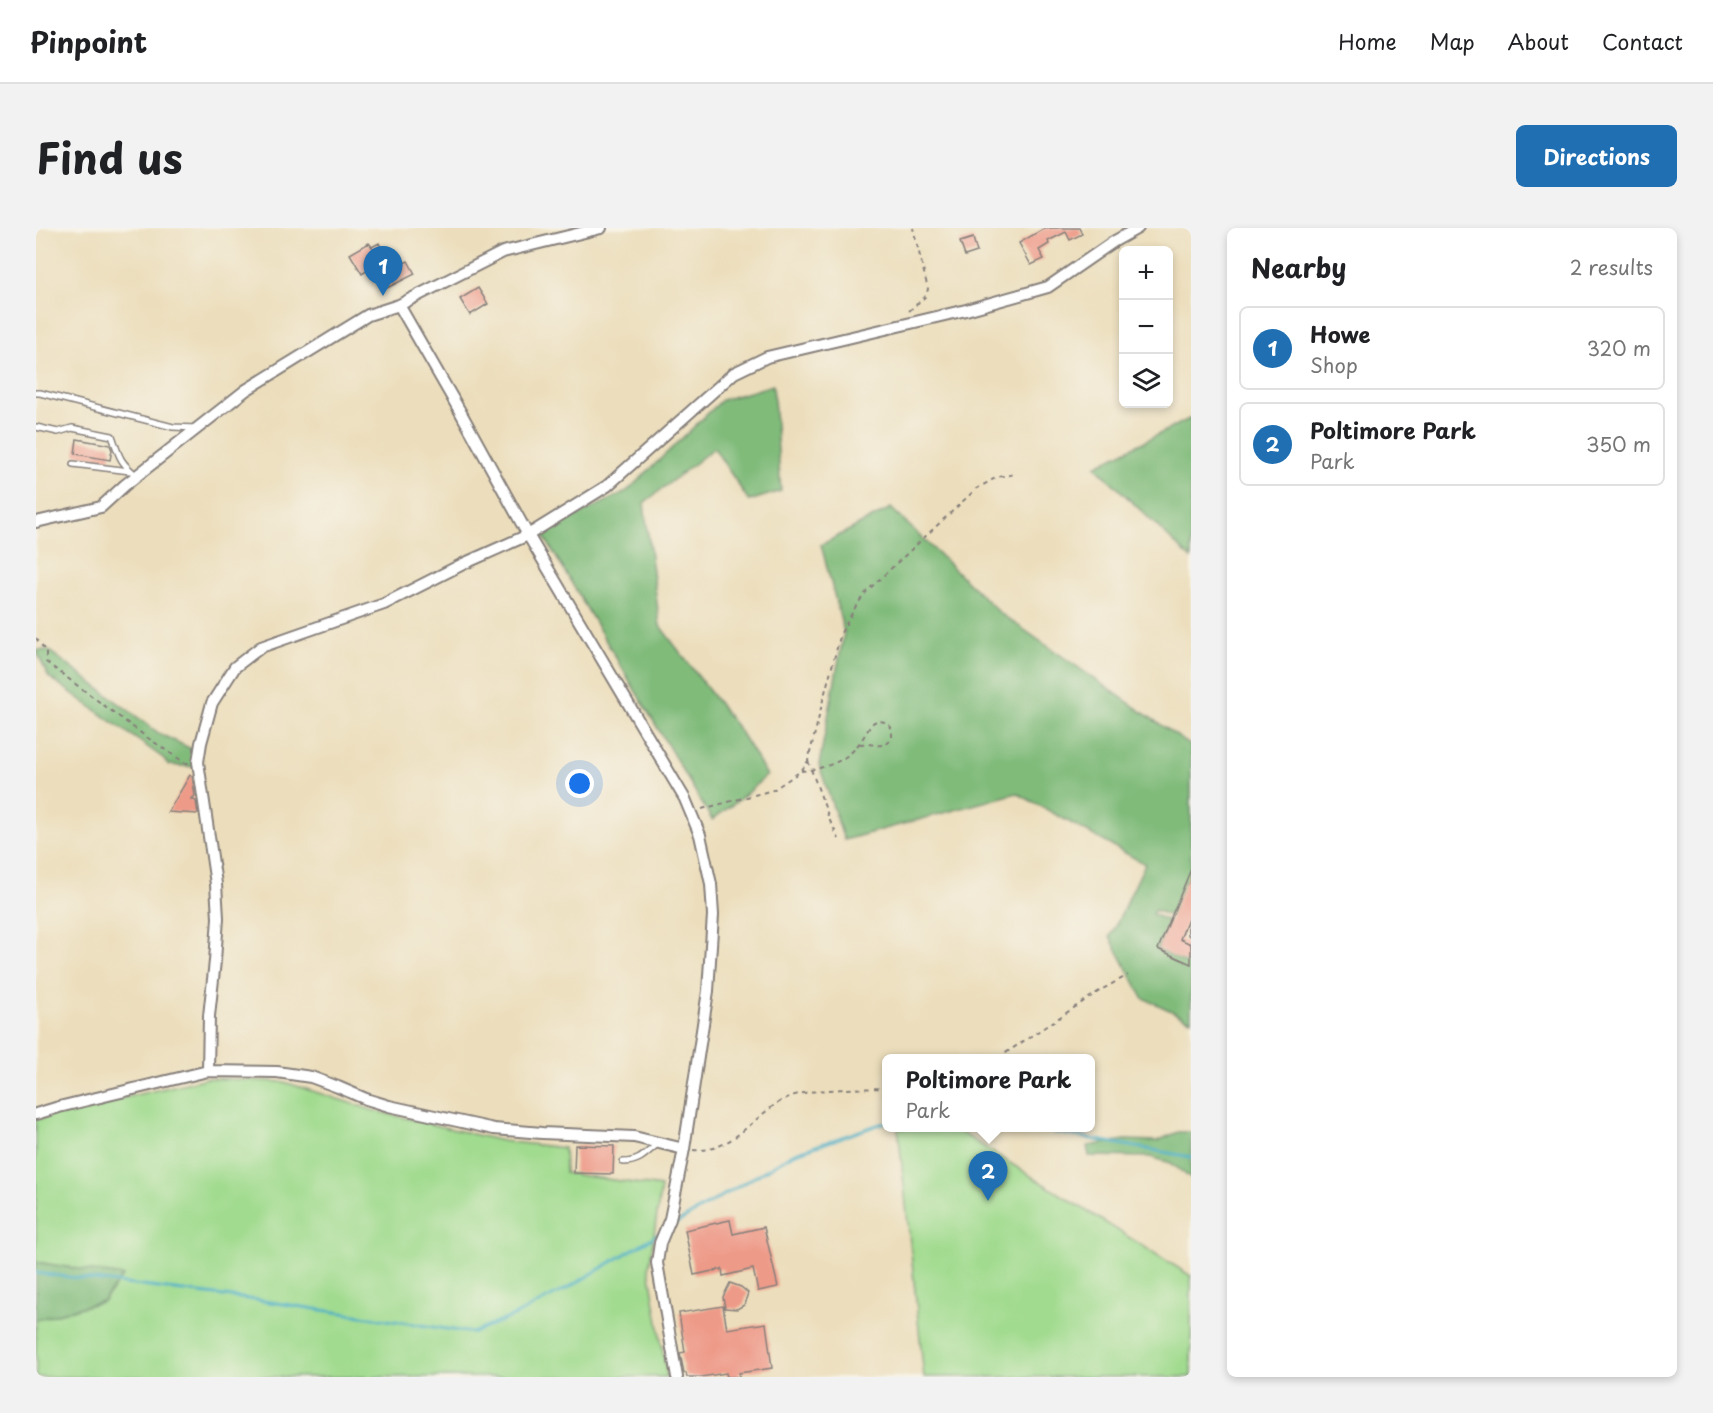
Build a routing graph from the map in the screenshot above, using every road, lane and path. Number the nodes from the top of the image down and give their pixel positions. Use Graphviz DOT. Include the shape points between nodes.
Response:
graph roads {
  1 [pos="601,228"];
  2 [pos="913,228"];
  3 [pos="1138,228"];
  4 [pos="399,305"];
  5 [pos="900,326"];
  6 [pos="36,393"];
  7 [pos="36,427"];
  8 [pos="198,428"];
  9 [pos="73,464"];
  10 [pos="134,473"];
  11 [pos="1015,474"];
  12 [pos="36,522"];
  13 [pos="528,534"];
  14 [pos="36,638"];
  15 [pos="859,744"];
  16 [pos="808,761"];
  17 [pos="198,762"];
  18 [pos="811,770"];
  19 [pos="801,771"];
  20 [pos="690,812"];
  21 [pos="839,840"];
  22 [pos="1128,975"];
  23 [pos="1005,1054"];
  24 [pos="208,1071"];
  25 [pos="882,1088"];
  26 [pos="36,1114"];
  27 [pos="660,1142"];
  28 [pos="684,1149"];
  29 [pos="623,1162"];
  30 [pos="676,1377"];
  1 -- 4 [label="street" via="503,252"];
  2 -- 5 [label="path" via="928,289 926,296 901,318"];
  3 -- 5 [label="street" via="1048,287"];
  4 -- 8 [label="street" via="368,315 246,390"];
  4 -- 13 [label="street"];
  5 -- 13 [label="street" via="767,357 734,373 608,486"];
  6 -- 8 [label="lane" via="173,427"];
  7 -- 10 [label="lane" via="58,432 72,428 112,436 118,455"];
  8 -- 10 [label="street"];
  9 -- 10 [label="lane"];
  10 -- 12 [label="street" via="101,507"];
  11 -- 16 [label="path" via="997,477 976,489 867,591 856,606 841,633"];
  13 -- 17 [label="street" via="384,604 261,647 235,667 212,703"];
  13 -- 20 [label="street"];
  14 -- 17 [label="path" via="46,652 46,662 185,763"];
  15 -- 15 [label="path" via="874,722 890,725 892,738 886,744"];
  15 -- 18 [label="path" via="835,763"];
  16 -- 18 [label="path"];
  16 -- 19 [label="path"];
  17 -- 24 [label="street" via="218,918"];
  18 -- 19 [label="path"];
  18 -- 21 [label="path"];
  19 -- 20 [label="path" via="773,790"];
  20 -- 28 [label="street" via="711,884 713,915 708,991"];
  22 -- 23 [label="path"];
  24 -- 26 [label="street"];
  24 -- 27 [label="street" via="277,1072 311,1077 366,1100 494,1129"];
  25 -- 28 [label="path" via="789,1096 730,1140 709,1149"];
  27 -- 28 [label="street"];
  27 -- 29 [label="lane" via="642,1158"];
  28 -- 30 [label="street" via="657,1263"];
}
